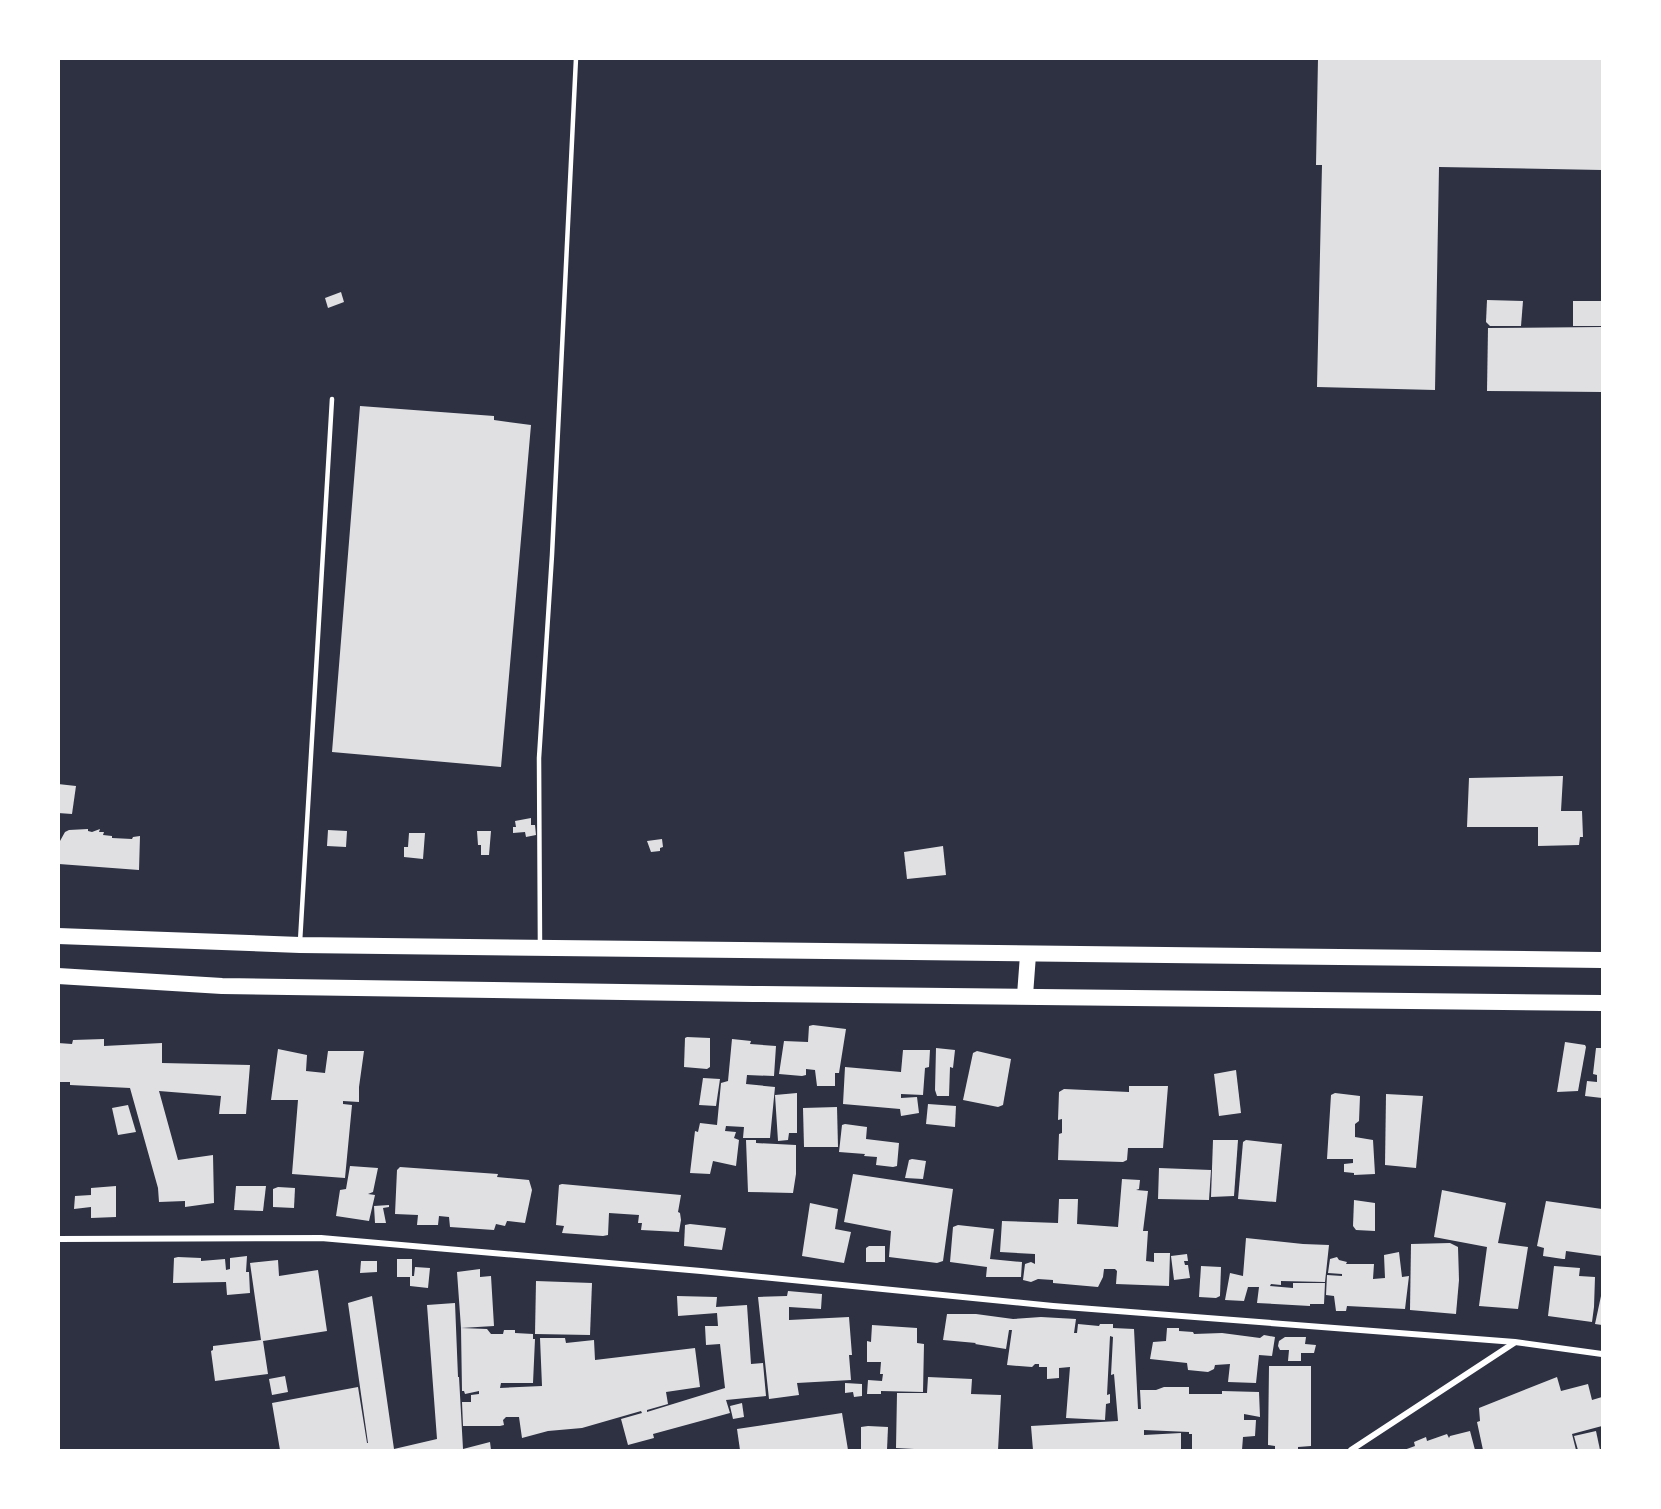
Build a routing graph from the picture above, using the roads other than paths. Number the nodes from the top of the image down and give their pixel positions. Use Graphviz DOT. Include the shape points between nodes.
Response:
graph roads {
  1 [pos="576,58"];
  2 [pos="332,399"];
  3 [pos="58,936"];
  4 [pos="300,945"];
  5 [pos="540,947"];
  6 [pos="1028,955"];
  7 [pos="1602,960"];
  8 [pos="58,976"];
  9 [pos="1025,995"];
  10 [pos="1602,1003"];
  11 [pos="58,1239"];
  12 [pos="1515,1342"];
  13 [pos="1602,1354"];
  14 [pos="1351,1450"];
  1 -- 5 [label="lane" via="539,758"];
  2 -- 4 [label="lane"];
  3 -- 4 [label="highway"];
  4 -- 5 [label="highway"];
  5 -- 6 [label="highway"];
  6 -- 7 [label="highway"];
  6 -- 9 [label="highway"];
  8 -- 9 [label="highway" via="222,986"];
  9 -- 10 [label="highway"];
  11 -- 12 [label="street" via="321,1238 1053,1306"];
  12 -- 13 [label="street"];
  12 -- 14 [label="street"];
}
